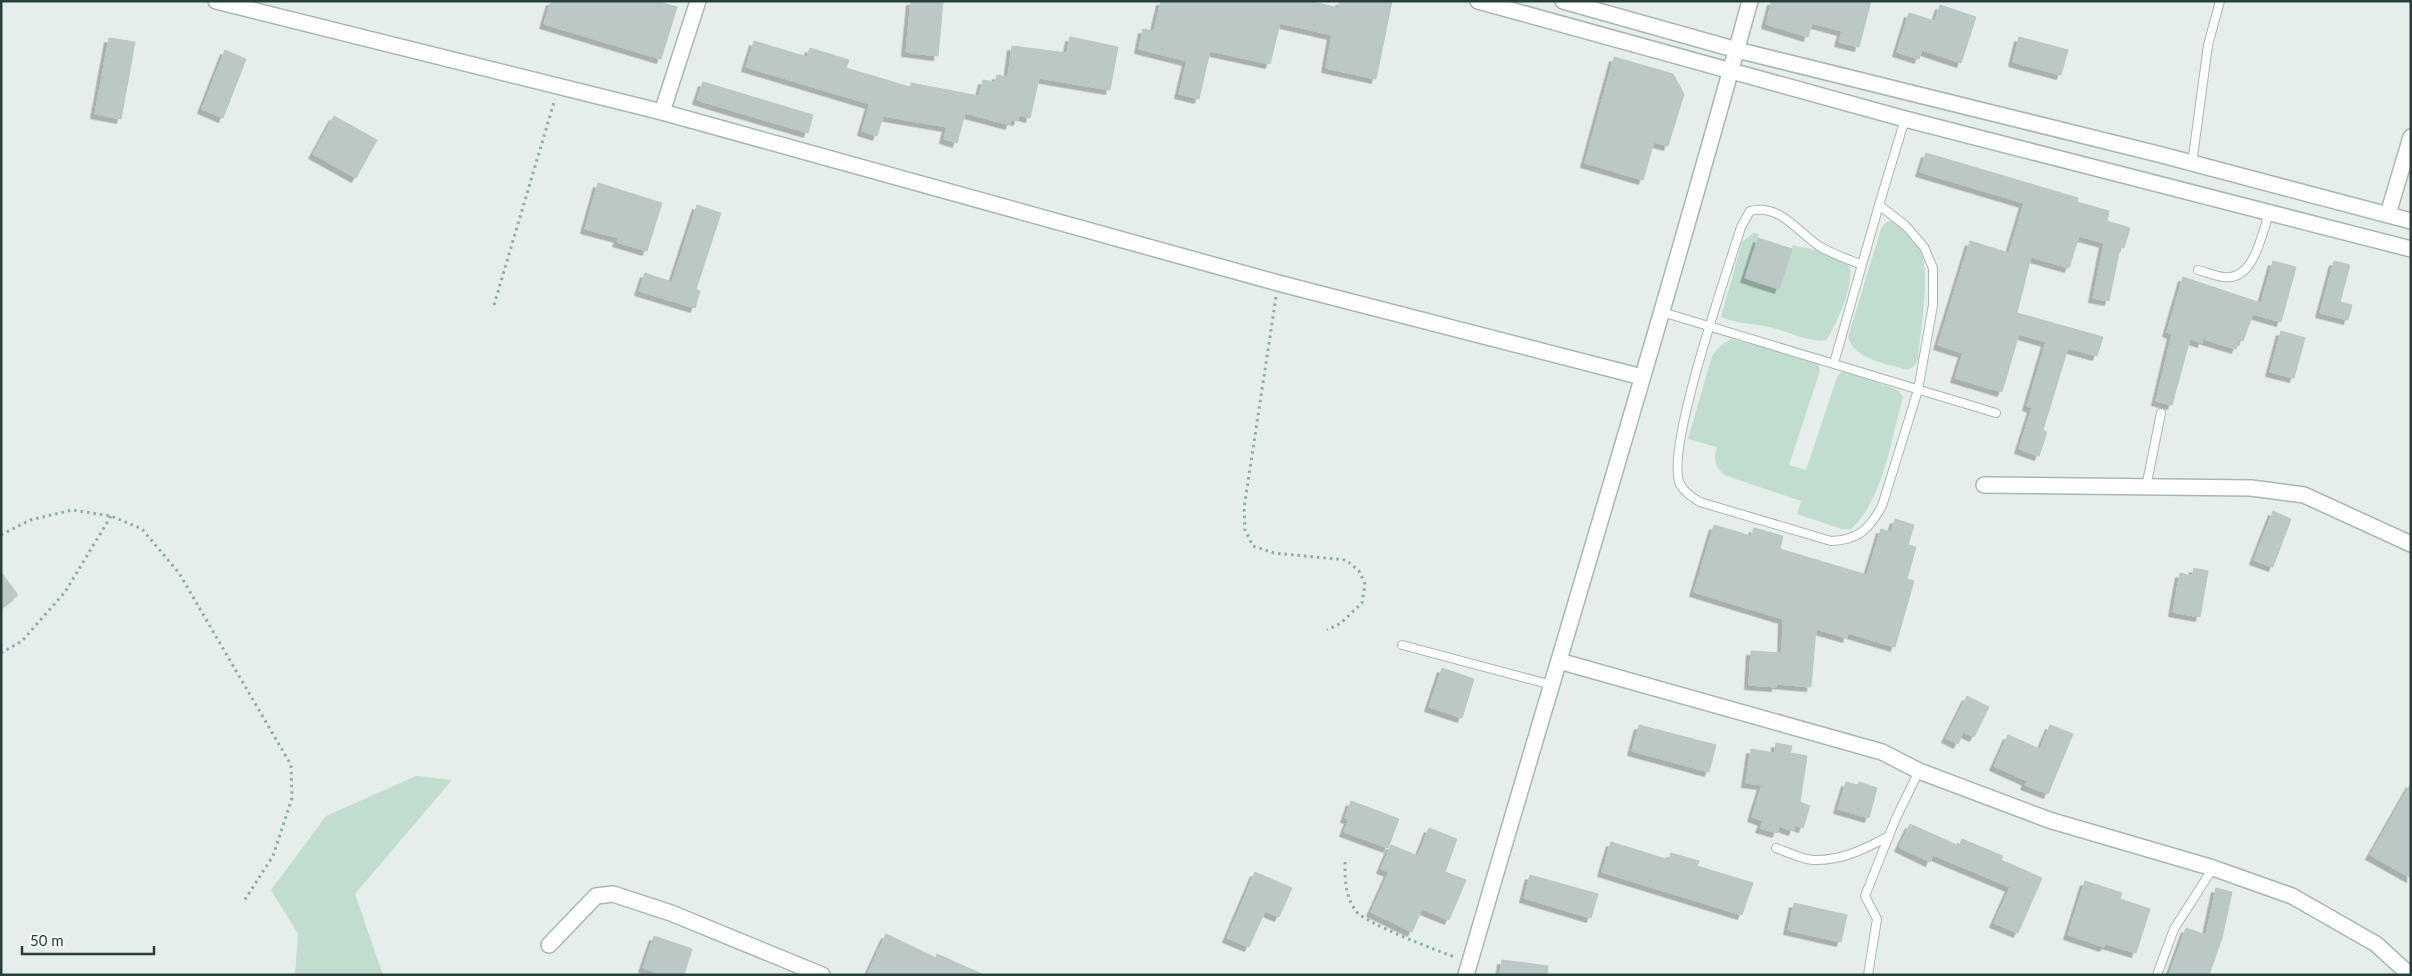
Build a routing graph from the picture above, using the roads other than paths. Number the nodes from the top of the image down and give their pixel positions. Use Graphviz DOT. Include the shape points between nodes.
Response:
graph roads {
  1 [pos="216,1"];
  2 [pos="698,1"];
  3 [pos="1478,1"];
  4 [pos="1563,1"];
  5 [pos="1750,1"];
  6 [pos="2220,1"];
  7 [pos="1737,50"];
  8 [pos="1732,72"];
  9 [pos="662,112"];
  10 [pos="1905,119"];
  11 [pos="2411,137"];
  12 [pos="2192,164"];
  13 [pos="1880,205"];
  14 [pos="2269,213"];
  15 [pos="2388,214"];
  16 [pos="2411,221"];
  17 [pos="2411,249"];
  18 [pos="1862,265"];
  19 [pos="2198,270"];
  20 [pos="1662,312"];
  21 [pos="1710,326"];
  22 [pos="1834,363"];
  23 [pos="1642,377"];
  24 [pos="1918,390"];
  25 [pos="2161,413"];
  26 [pos="1996,414"];
  27 [pos="1984,485"];
  28 [pos="2146,487"];
  29 [pos="2411,544"];
  30 [pos="1402,645"];
  31 [pos="1559,660"];
  32 [pos="1552,685"];
  33 [pos="1919,771"];
  34 [pos="1889,836"];
  35 [pos="1776,848"];
  36 [pos="2212,868"];
  37 [pos="549,945"];
  38 [pos="1468,969"];
  39 [pos="822,975"];
  40 [pos="1868,975"];
  41 [pos="2157,975"];
  42 [pos="2410,975"];
  1 -- 9 [label="street"];
  2 -- 9 [label="street"];
  3 -- 8 [label="street"];
  4 -- 7 [label="street"];
  5 -- 7 [label="street"];
  6 -- 12 [label="lane" via="2208,45"];
  7 -- 8 [label="street"];
  7 -- 12 [label="street"];
  8 -- 10 [label="street"];
  8 -- 20 [label="street"];
  9 -- 23 [label="street" via="1278,283"];
  10 -- 13 [label="lane"];
  10 -- 14 [label="street"];
  11 -- 15 [label="street"];
  12 -- 15 [label="street"];
  13 -- 18 [label="lane"];
  13 -- 24 [label="lane" via="1906,226 1924,247 1933,268 1933,305"];
  14 -- 17 [label="street"];
  14 -- 19 [label="lane" via="2247,269 2225,278"];
  15 -- 16 [label="street"];
  18 -- 21 [label="lane" via="1820,247 1783,217 1767,209 1750,211 1741,228"];
  18 -- 22 [label="lane"];
  20 -- 21 [label="lane"];
  20 -- 23 [label="street"];
  21 -- 22 [label="lane"];
  21 -- 24 [label="lane" via="1686,409 1677,466 1680,483 1700,502 1831,541 1847,541 1872,523 1882,506"];
  22 -- 24 [label="lane"];
  23 -- 31 [label="street"];
  24 -- 26 [label="lane"];
  25 -- 28 [label="lane"];
  27 -- 28 [label="street"];
  28 -- 29 [label="street" via="2251,488 2304,495"];
  30 -- 32 [label="lane"];
  31 -- 32 [label="street"];
  31 -- 33 [label="street" via="1882,752"];
  32 -- 38 [label="street"];
  33 -- 34 [label="lane"];
  33 -- 36 [label="street" via="2049,820"];
  34 -- 35 [label="lane" via="1838,858 1811,860"];
  34 -- 40 [label="lane" via="1865,896 1877,919"];
  36 -- 41 [label="lane" via="2174,929"];
  36 -- 42 [label="street" via="2292,896 2376,944"];
  37 -- 39 [label="street" via="596,896 612,894 671,913"];
}
